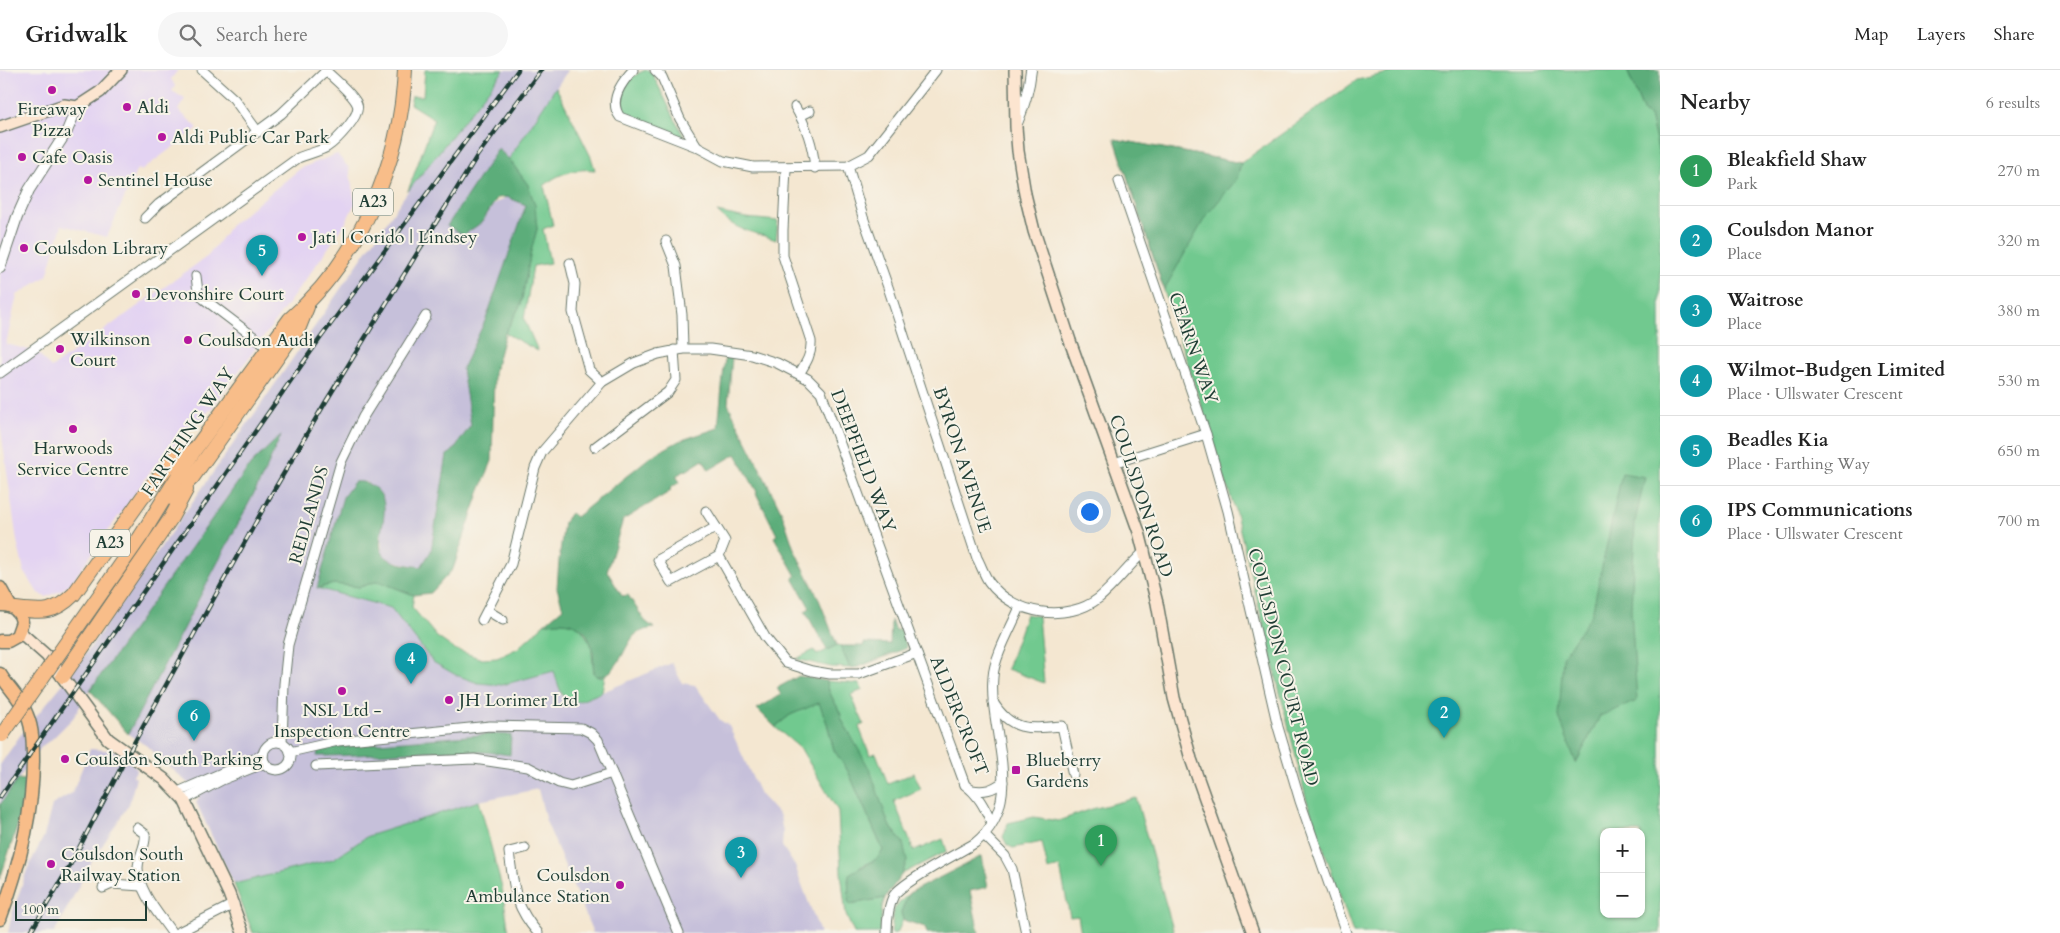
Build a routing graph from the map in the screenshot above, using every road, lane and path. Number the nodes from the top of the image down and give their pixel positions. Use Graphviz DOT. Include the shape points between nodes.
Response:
graph roads {
  1 [pos="121,70"];
  2 [pos="202,70"];
  3 [pos="405,70"];
  4 [pos="633,70"];
  5 [pos="654,70"];
  6 [pos="936,70"];
  7 [pos="1015,70"];
  8 [pos="1031,70"];
  9 [pos="325,71"];
  10 [pos="76,107"];
  11 [pos="795,107"];
  12 [pos="810,111"];
  13 [pos="800,116"];
  14 [pos="0,127"];
  15 [pos="1016,127"];
  16 [pos="258,132"];
  17 [pos="697,147"];
  18 [pos="848,166"];
  19 [pos="786,168"];
  20 [pos="815,168"];
  21 [pos="1119,181"];
  22 [pos="145,218"];
  23 [pos="666,240"];
  24 [pos="570,263"];
  25 [pos="0,268"];
  26 [pos="196,276"];
  27 [pos="426,316"];
  28 [pos="679,350"];
  29 [pos="274,352"];
  30 [pos="0,373"];
  31 [pos="799,374"];
  32 [pos="602,382"];
  33 [pos="1206,434"];
  34 [pos="595,447"];
  35 [pos="193,452"];
  36 [pos="1114,463"];
  37 [pos="192,478"];
  38 [pos="706,511"];
  39 [pos="156,513"];
  40 [pos="716,527"];
  41 [pos="1145,551"];
  42 [pos="719,556"];
  43 [pos="0,588"];
  44 [pos="9,607"];
  45 [pos="1020,607"];
  46 [pos="488,610"];
  47 [pos="482,620"];
  48 [pos="503,620"];
  49 [pos="20,632"];
  50 [pos="1,643"];
  51 [pos="917,654"];
  52 [pos="63,676"];
  53 [pos="2,679"];
  54 [pos="993,701"];
  55 [pos="1,736"];
  56 [pos="282,743"];
  57 [pos="290,752"];
  58 [pos="264,759"];
  59 [pos="316,766"];
  60 [pos="612,773"];
  61 [pos="1073,775"];
  62 [pos="1003,782"];
  63 [pos="972,790"];
  64 [pos="181,796"];
  65 [pos="991,822"];
  66 [pos="137,828"];
  67 [pos="984,835"];
  68 [pos="525,848"];
  69 [pos="141,886"];
  70 [pos="103,888"];
  71 [pos="234,904"];
  72 [pos="0,919"];
  73 [pos="172,933"];
  74 [pos="177,933"];
  75 [pos="243,933"];
  76 [pos="538,933"];
  77 [pos="679,933"];
  78 [pos="887,933"];
  79 [pos="1026,933"];
  80 [pos="1252,933"];
  81 [pos="1346,933"];
  1 -- 10 [label="main road" via="100,92"];
  2 -- 16 [label="street" via="234,99"];
  3 -- 29 [label="highway, FARTHING WAY / A23" via="400,124 384,180 358,234 332,274 308,304 290,320"];
  4 -- 17 [label="street" via="614,103 620,117"];
  5 -- 17 [label="street" via="662,77 680,119"];
  6 -- 18 [label="street" via="868,156"];
  7 -- 15 [label="main road, COULSDON ROAD"];
  8 -- 15 [label="street" via="1029,90"];
  9 -- 16 [label="street"];
  9 -- 30 [label="street" via="358,108 356,116 334,141 298,158"];
  10 -- 14 [label="main road" via="64,105"];
  10 -- 25 [label="street" via="67,131 29,190"];
  11 -- 13 [label="street"];
  12 -- 13 [label="street"];
  13 -- 20 [label="street" via="814,153"];
  15 -- 36 [label="main road, COULSDON ROAD" via="1021,173 1034,231"];
  16 -- 22 [label="street" via="159,204"];
  17 -- 19 [label="street" via="723,161 753,167"];
  18 -- 20 [label="street"];
  18 -- 45 [label="street, BYRON AVENUE" via="977,558 989,582"];
  19 -- 20 [label="street"];
  19 -- 31 [label="street" via="783,256 812,341 810,356"];
  21 -- 33 [label="street, CEARN WAY"];
  23 -- 28 [label="street" via="676,266 682,315"];
  24 -- 32 [label="street" via="575,284 574,312 580,337 589,370"];
  26 -- 29 [label="street" via="198,292 204,299"];
  27 -- 56 [label="street, REDLANDS" via="362,417 341,462 288,645"];
  28 -- 31 [label="street, DEEPFIELD WAY" via="710,349 752,355"];
  28 -- 32 [label="street, DEEPFIELD WAY" via="634,363"];
  28 -- 34 [label="street" via="676,380 668,392"];
  29 -- 35 [label="highway, FARTHING WAY / A23"];
  29 -- 37 [label="highway, FARTHING WAY / A23"];
  31 -- 51 [label="street, DEEPFIELD WAY" via="821,392"];
  32 -- 46 [label="street, DEEPFIELD WAY" via="542,452 535,468 512,564"];
  33 -- 36 [label="street"];
  33 -- 81 [label="street, COULSDON COURT ROAD" via="1228,511 1278,727"];
  35 -- 39 [label="highway, FARTHING WAY / A23"];
  35 -- 44 [label="highway, A23" via="177,456 142,498 65,604 45,611"];
  36 -- 41 [label="main road, COULSDON ROAD"];
  37 -- 39 [label="highway, FARTHING WAY / A23"];
  37 -- 52 [label="highway, A23" via="171,518"];
  38 -- 40 [label="street"];
  39 -- 55 [label="highway, FARTHING WAY / A23, bridge"];
  40 -- 42 [label="street" via="724,541"];
  40 -- 42 [label="street" via="658,560 671,582"];
  41 -- 45 [label="street, BYRON AVENUE" via="1098,599 1076,611 1047,613"];
  41 -- 80 [label="main road, COULSDON ROAD" via="1174,698 1191,758"];
  42 -- 51 [label="street" via="766,637 786,663 830,674 859,674"];
  43 -- 44 [label="main road"];
  44 -- 49 [label="main road" via="22,622"];
  45 -- 54 [label="street" via="992,676"];
  46 -- 47 [label="street, DEEPFIELD WAY"];
  46 -- 48 [label="street"];
  49 -- 50 [label="main road" via="13,639"];
  49 -- 52 [label="main road" via="47,656"];
  51 -- 63 [label="street, ALDERCROFT" via="965,785"];
  52 -- 64 [label="main road" via="108,739 164,779"];
  53 -- 72 [label="main road" via="19,698 28,716 32,731 33,770 28,820 15,879"];
  54 -- 61 [label="street" via="1000,712 1021,727 1062,726"];
  54 -- 62 [label="street"];
  56 -- 57 [label="street"];
  56 -- 58 [label="street" via="269,744"];
  57 -- 58 [label="street" via="290,761 284,768 271,769"];
  57 -- 60 [label="street" via="338,741 490,726 564,726 591,733 598,740"];
  58 -- 64 [label="street"];
  59 -- 60 [label="street" via="484,760 528,767 570,786"];
  60 -- 77 [label="street"];
  62 -- 63 [label="street, ALDERCROFT" via="983,792"];
  62 -- 65 [label="street" via="1000,806"];
  63 -- 65 [label="street, ALDERCROFT"];
  64 -- 71 [label="main road"];
  65 -- 67 [label="street"];
  66 -- 69 [label="street" via="146,834 139,856"];
  67 -- 78 [label="street" via="894,895 889,907"];
  67 -- 79 [label="street" via="1005,856 1012,869"];
  68 -- 76 [label="street" via="509,852 515,895 521,910"];
  69 -- 70 [label="street" via="112,884"];
  69 -- 73 [label="street"];
  71 -- 74 [label="street"];
  71 -- 75 [label="main road"];
}
